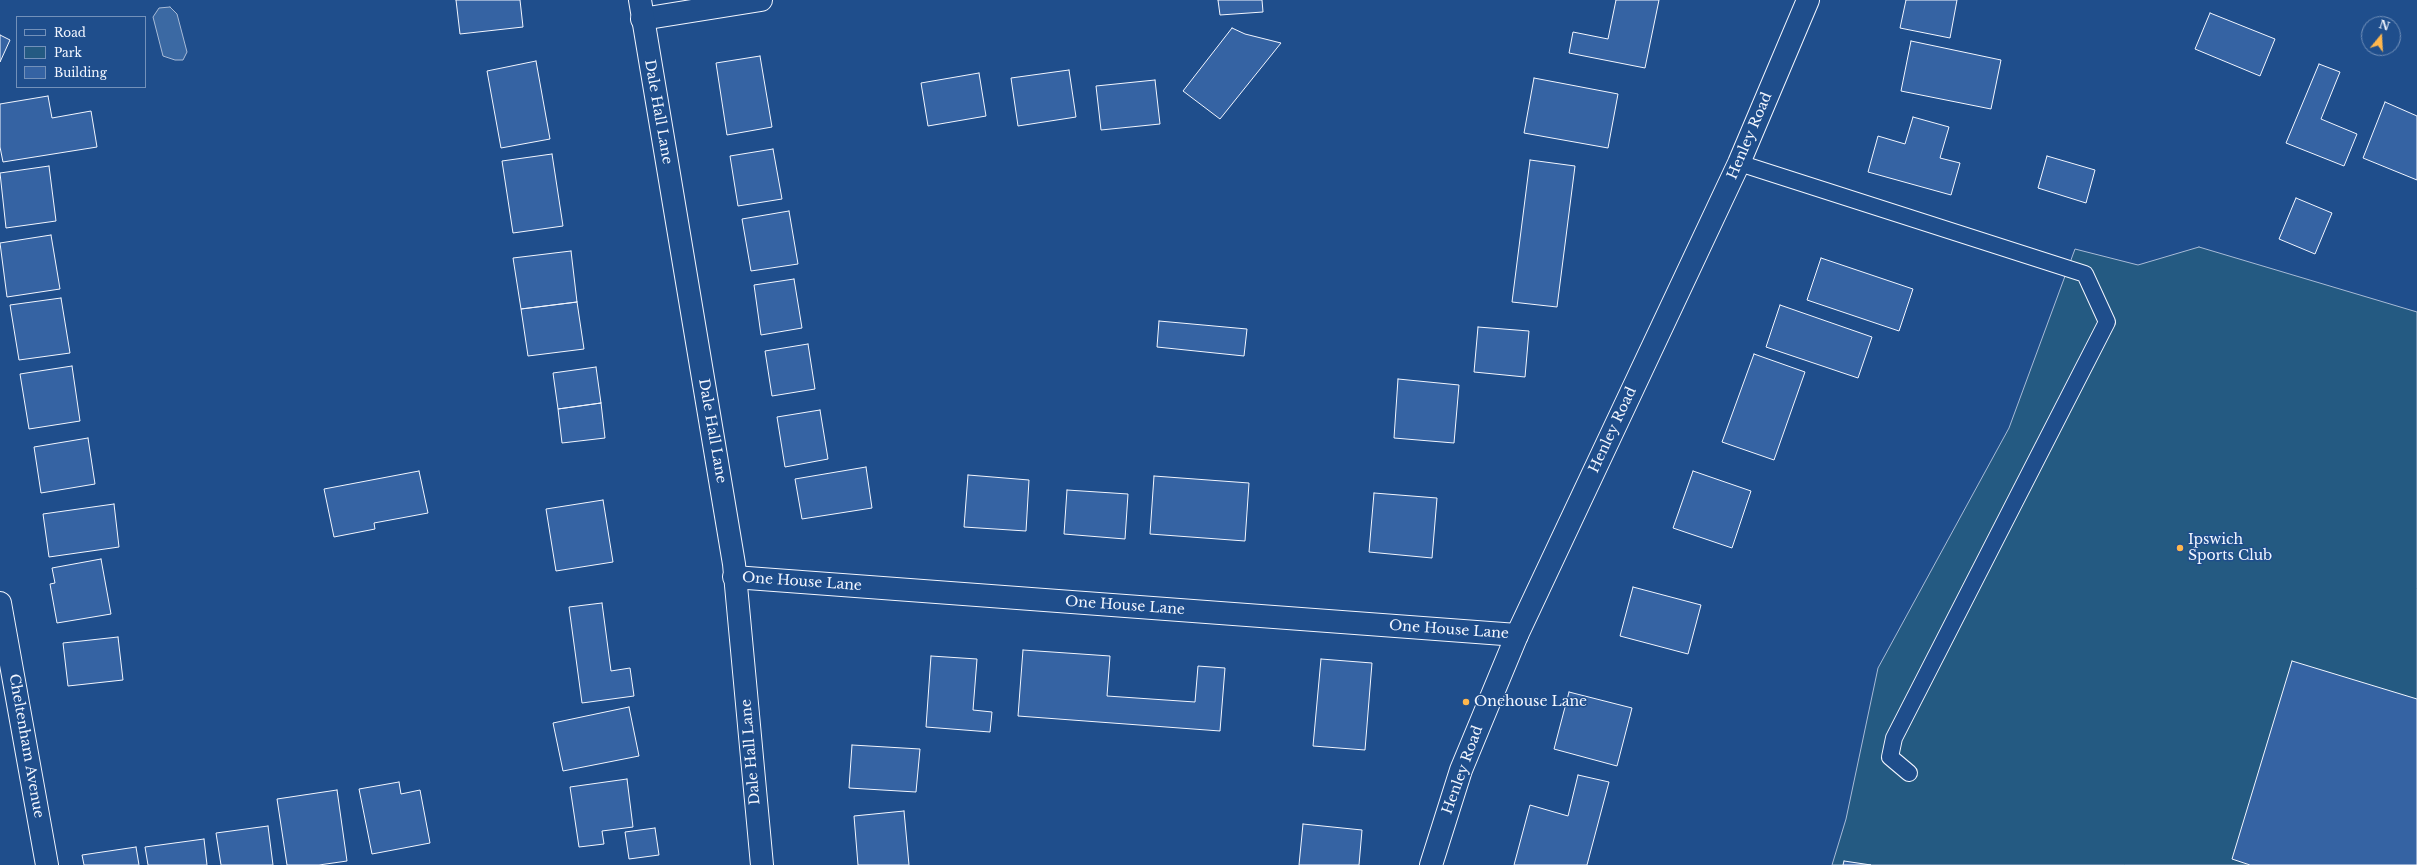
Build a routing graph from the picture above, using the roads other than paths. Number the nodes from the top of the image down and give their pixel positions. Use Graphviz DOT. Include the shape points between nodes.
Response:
graph roads {
  1 [pos="761,0"];
  2 [pos="1808,0"];
  3 [pos="641,9"];
  4 [pos="1739,163"];
  5 [pos="734,577"];
  6 [pos="0,603"];
  7 [pos="1517,635"];
  8 [pos="1909,773"];
  9 [pos="47,865"];
  10 [pos="762,865"];
  11 [pos="1431,865"];
  1 -- 3 [label="street"];
  2 -- 4 [label="street, Henley Road"];
  3 -- 5 [label="street, Dale Hall Lane" via="734,564"];
  4 -- 7 [label="street, Henley Road"];
  4 -- 8 [label="lane" via="2085,274 2107,322 1894,738 1890,757"];
  5 -- 7 [label="street, One House Lane"];
  5 -- 10 [label="street, Dale Hall Lane"];
  6 -- 9 [label="street, Cheltenham Avenue"];
  7 -- 11 [label="street, Henley Road" via="1461,770"];
}
